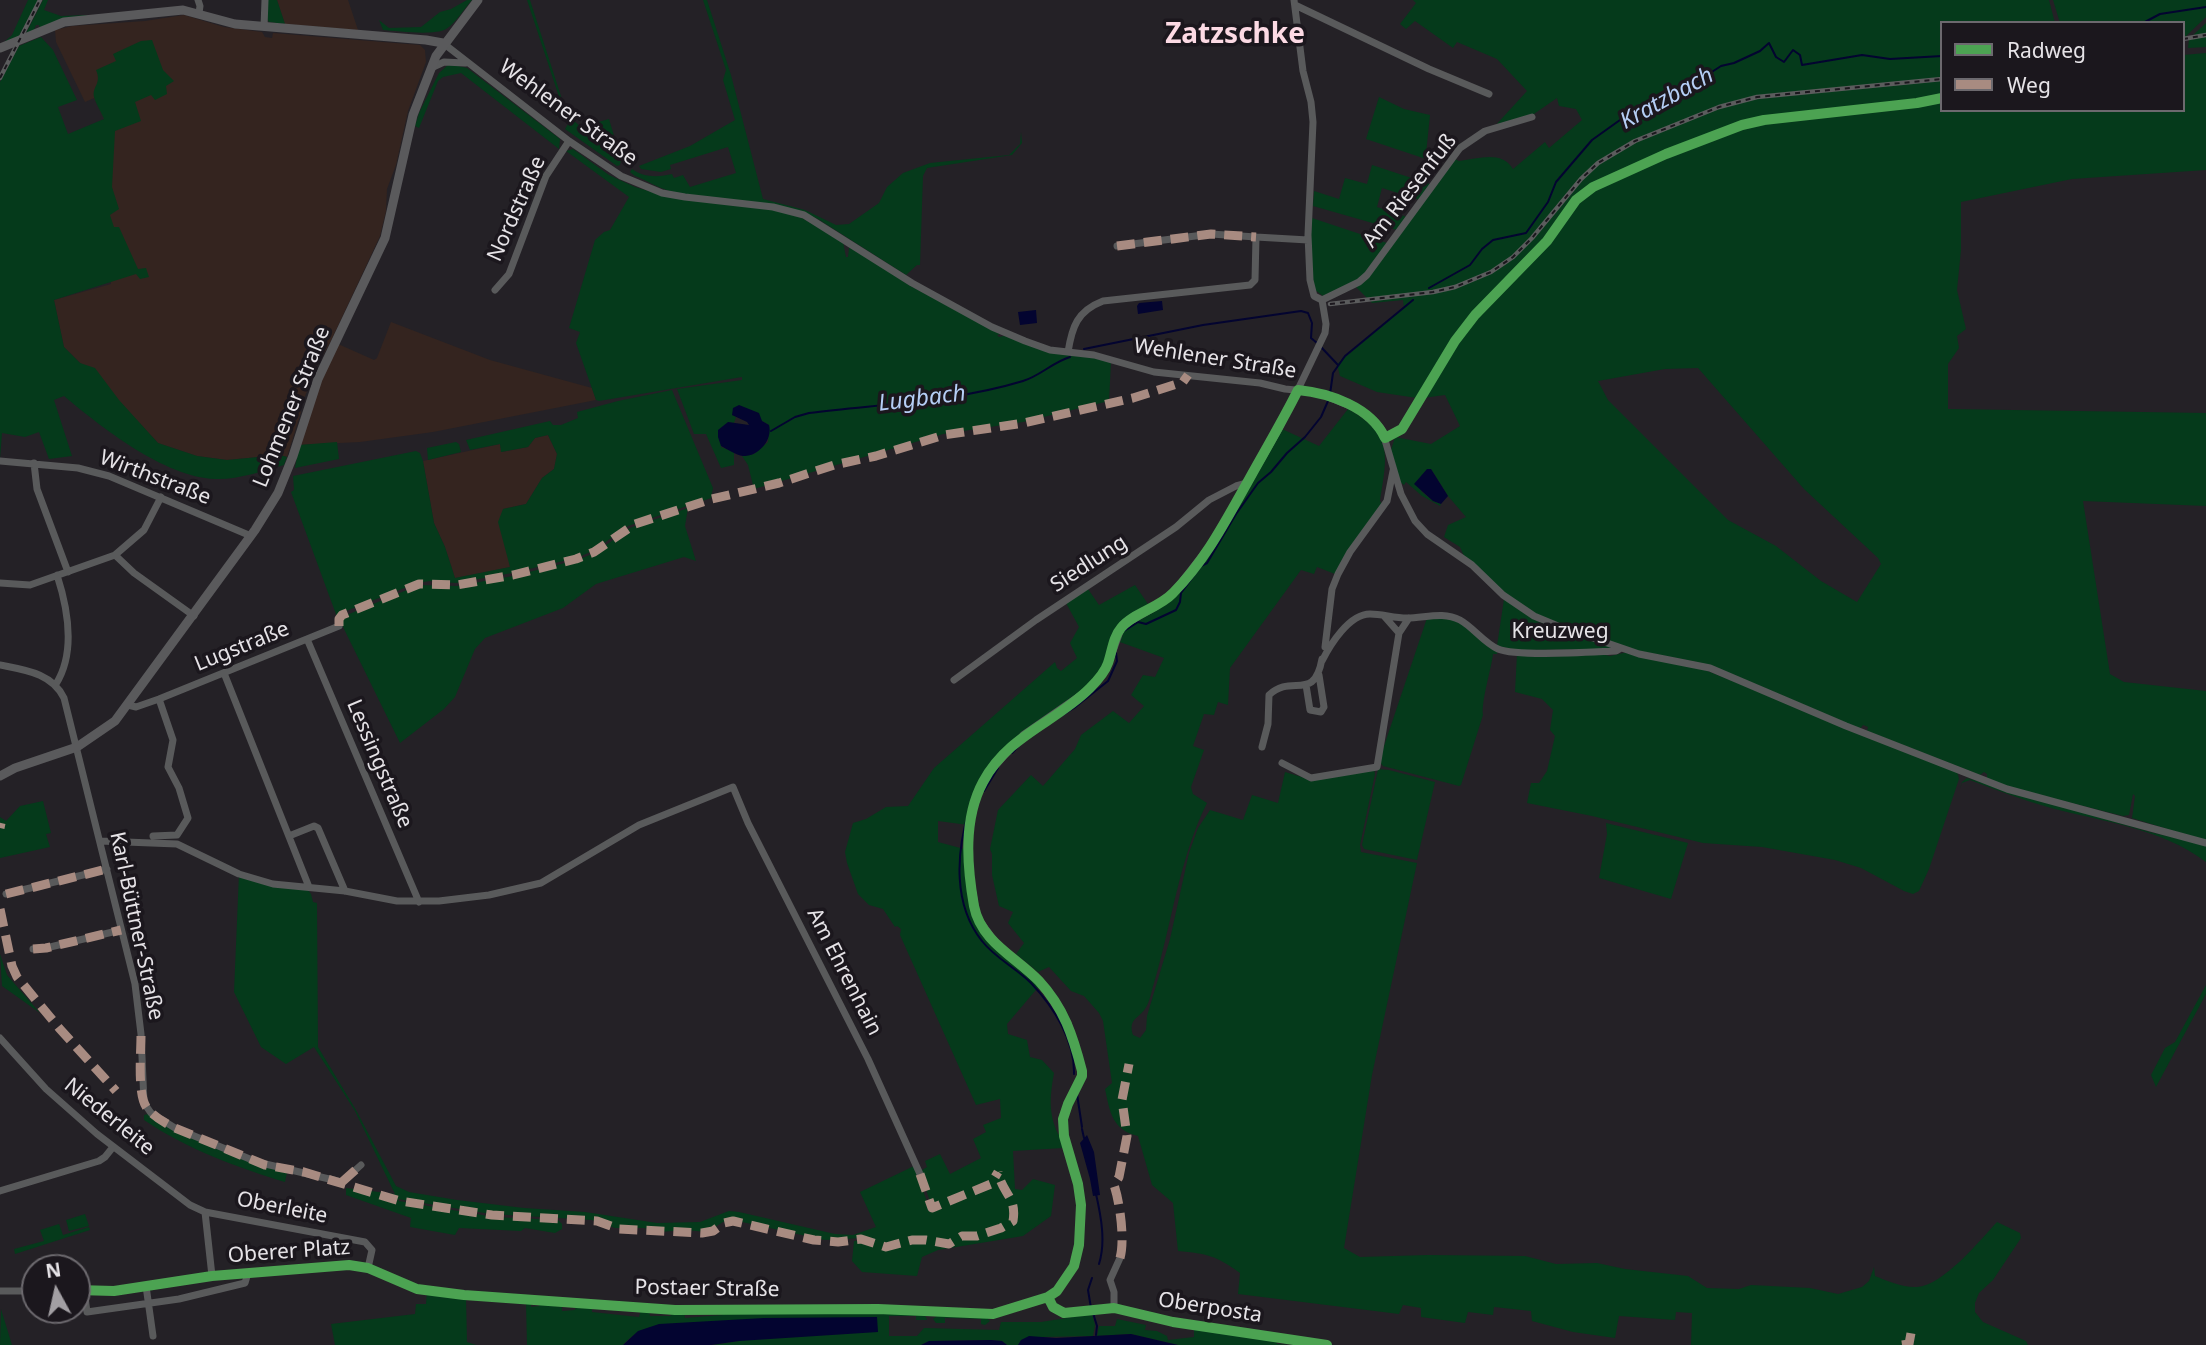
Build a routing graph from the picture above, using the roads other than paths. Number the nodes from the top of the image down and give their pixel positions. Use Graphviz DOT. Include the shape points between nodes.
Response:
graph roads {
  1 [pos="198,0"];
  2 [pos="265,0"];
  3 [pos="478,0"];
  4 [pos="1295,2"];
  5 [pos="199,13"];
  6 [pos="264,27"];
  7 [pos="443,43"];
  8 [pos="0,48"];
  9 [pos="470,64"];
  10 [pos="431,68"];
  11 [pos="1489,94"];
  12 [pos="1532,117"];
  13 [pos="569,141"];
  14 [pos="1256,237"];
  15 [pos="1308,240"];
  16 [pos="1117,246"];
  17 [pos="495,290"];
  18 [pos="1322,300"];
  19 [pos="1068,352"];
  20 [pos="1298,390"];
  21 [pos="0,461"];
  22 [pos="34,463"];
  23 [pos="1393,471"];
  24 [pos="1247,483"];
  25 [pos="1226,491"];
  26 [pos="1401,494"];
  27 [pos="161,497"];
  28 [pos="1387,500"];
  29 [pos="1237,501"];
  30 [pos="251,536"];
  31 [pos="115,555"];
  32 [pos="68,572"];
  33 [pos="57,575"];
  34 [pos="0,583"];
  35 [pos="194,616"];
  36 [pos="1384,616"];
  37 [pos="1409,618"];
  38 [pos="339,626"];
  39 [pos="1399,634"];
  40 [pos="307,639"];
  41 [pos="1621,648"];
  42 [pos="1322,661"];
  43 [pos="0,665"];
  44 [pos="224,673"];
  45 [pos="1319,676"];
  46 [pos="954,680"];
  47 [pos="56,684"];
  48 [pos="1306,685"];
  49 [pos="159,699"];
  50 [pos="128,705"];
  51 [pos="77,747"];
  52 [pos="1262,747"];
  53 [pos="1282,763"];
  54 [pos="0,776"];
  55 [pos="153,836"];
  56 [pos="289,836"];
  57 [pos="100,841"];
  58 [pos="2206,843"];
  59 [pos="107,869"];
  60 [pos="309,887"];
  61 [pos="345,891"];
  62 [pos="6,894"];
  63 [pos="419,902"];
  64 [pos="121,930"];
  65 [pos="33,949"];
  66 [pos="0,1038"];
  67 [pos="8,1047"];
  68 [pos="0,1053"];
  69 [pos="113,1147"];
  70 [pos="360,1165"];
  71 [pos="920,1174"];
  72 [pos="0,1191"];
  73 [pos="205,1212"];
  74 [pos="1120,1258"];
  75 [pos="368,1268"];
  76 [pos="248,1273"];
  77 [pos="212,1276"];
  78 [pos="203,1277"];
  79 [pos="146,1286"];
  80 [pos="91,1290"];
  81 [pos="0,1291"];
  82 [pos="21,1291"];
  83 [pos="204,1294"];
  84 [pos="1048,1297"];
  85 [pos="148,1303"];
  86 [pos="1114,1308"];
  87 [pos="91,1311"];
  88 [pos="153,1336"];
  89 [pos="1327,1345"];
  1 -- 5 [label="street"];
  2 -- 6 [label="street"];
  3 -- 7 [label="main road, Lohmener Straße"];
  4 -- 11 [label="street"];
  4 -- 15 [label="street" via="1313,122"];
  5 -- 6 [label="main road"];
  5 -- 8 [label="main road" via="178,10 64,22"];
  6 -- 7 [label="main road"];
  7 -- 9 [label="street, Wehlener Straße"];
  7 -- 10 [label="main road, Lohmener Straße"];
  9 -- 10 [label="street" via="444,62"];
  9 -- 13 [label="street, Wehlener Straße"];
  10 -- 30 [label="main road, Lohmener Straße" via="412,115 385,238 318,379 278,493"];
  12 -- 18 [label="street, Am Riesenfuß" via="1485,131 1460,148 1367,275"];
  13 -- 17 [label="street, Nordstraße" via="546,176 509,274"];
  13 -- 19 [label="street, Wehlener Straße" via="621,176 662,192 804,215 992,327 1050,350"];
  14 -- 15 [label="street"];
  14 -- 16 [label="street" via="1211,234"];
  14 -- 19 [label="street" via="1251,285 1102,301 1074,322"];
  15 -- 18 [label="street" via="1312,290"];
  18 -- 20 [label="street" via="1325,333"];
  19 -- 20 [label="street, Wehlener Straße" via="1163,373"];
  20 -- 23 [label="street, Wehlener Straße" via="1326,396 1374,420 1385,438"];
  20 -- 24 [label="street"];
  21 -- 22 [label="street, Wirthstraße"];
  22 -- 27 [label="street, Wirthstraße" via="109,476"];
  22 -- 32 [label="street" via="37,489"];
  23 -- 26 [label="street, Wehlener Straße"];
  23 -- 28 [label="street"];
  24 -- 25 [label="street, Siedlung"];
  24 -- 29 [label="street"];
  25 -- 29 [label="street"];
  25 -- 46 [label="street, Siedlung"];
  26 -- 28 [label="street"];
  26 -- 41 [label="street, Wehlener Straße" via="1427,534 1472,565 1516,605 1558,626"];
  27 -- 30 [label="street, Wirthstraße"];
  27 -- 31 [label="street" via="144,530"];
  28 -- 42 [label="street" via="1338,574"];
  29 -- 84 [label="street, Postaer Straße" via="1217,537 1173,593 1122,626 1108,665 1091,688 1014,743 989,773 974,802 968,863 977,917 1000,948 1041,984 1068,1023 1082,1076 1063,1119 1081,1205 1079,1245 1071,1273"];
  30 -- 35 [label="main road, Lohmener Straße"];
  31 -- 32 [label="street"];
  31 -- 35 [label="street"];
  32 -- 33 [label="street"];
  33 -- 34 [label="street" via="24,586"];
  33 -- 47 [label="street" via="68,632 63,670"];
  35 -- 50 [label="main road, Lohmener Straße"];
  36 -- 37 [label="street, Kreuzweg"];
  36 -- 39 [label="street"];
  36 -- 42 [label="street, Kreuzweg" via="1359,616 1334,638"];
  37 -- 39 [label="street"];
  37 -- 41 [label="street, Kreuzweg" via="1452,617 1498,649 1517,652"];
  38 -- 40 [label="street, Lugstraße"];
  39 -- 53 [label="street" via="1377,767 1311,778"];
  40 -- 44 [label="street, Lugstraße"];
  40 -- 63 [label="street, Lessingstraße"];
  41 -- 58 [label="street, Wehlener Straße" via="1718,671 2007,789"];
  42 -- 45 [label="street"];
  43 -- 47 [label="street" via="37,673"];
  44 -- 49 [label="street, Lugstraße"];
  44 -- 56 [label="street"];
  45 -- 48 [label="street"];
  45 -- 48 [label="street" via="1321,712 1310,710"];
  47 -- 51 [label="street, Karl-Büttner-Straße"];
  48 -- 52 [label="street" via="1281,687 1269,695"];
  49 -- 50 [label="street, Lugstraße"];
  49 -- 55 [label="street" via="173,737 168,767 188,818 177,835"];
  50 -- 51 [label="main road, Lohmener Straße" via="104,730"];
  51 -- 54 [label="main road, Lohmener Straße"];
  51 -- 57 [label="street, Karl-Büttner-Straße"];
  56 -- 60 [label="street"];
  56 -- 61 [label="street" via="318,828"];
  57 -- 59 [label="street, Karl-Büttner-Straße"];
  57 -- 60 [label="street" via="177,844 256,880"];
  59 -- 62 [label="street"];
  59 -- 64 [label="street, Karl-Büttner-Straße"];
  60 -- 61 [label="street"];
  61 -- 63 [label="street"];
  63 -- 71 [label="street, Am Ehrenhain" via="489,895 541,883 639,825 733,787"];
  64 -- 65 [label="street"];
  64 -- 70 [label="street, Karl-Büttner-Straße" via="137,1002 142,1095 151,1113 175,1128 265,1165 342,1182"];
  66 -- 67 [label="street, Niederleite"];
  67 -- 68 [label="street"];
  67 -- 69 [label="street, Niederleite" via="46,1089"];
  69 -- 72 [label="street" via="99,1161"];
  69 -- 73 [label="street, Niederleite"];
  73 -- 75 [label="street, Oberleite" via="365,1242 372,1250"];
  73 -- 77 [label="street"];
  74 -- 86 [label="street" via="1110,1283"];
  75 -- 76 [label="street, Oberer Platz" via="349,1265"];
  75 -- 84 [label="street, Postaer Straße" via="417,1289 675,1310 878,1309 993,1314"];
  76 -- 77 [label="street, Oberer Platz"];
  76 -- 83 [label="street, Oberer Platz" via="245,1283"];
  77 -- 78 [label="street, Oberer Platz"];
  78 -- 79 [label="street, Oberer Platz"];
  78 -- 83 [label="street"];
  79 -- 80 [label="street, Oberer Platz"];
  79 -- 85 [label="street"];
  81 -- 82 [label="street"];
  83 -- 85 [label="street"];
  84 -- 86 [label="street, Oberposta" via="1064,1313"];
  85 -- 87 [label="street"];
  85 -- 88 [label="street"];
  86 -- 89 [label="street, Oberposta" via="1173,1322"];
}
